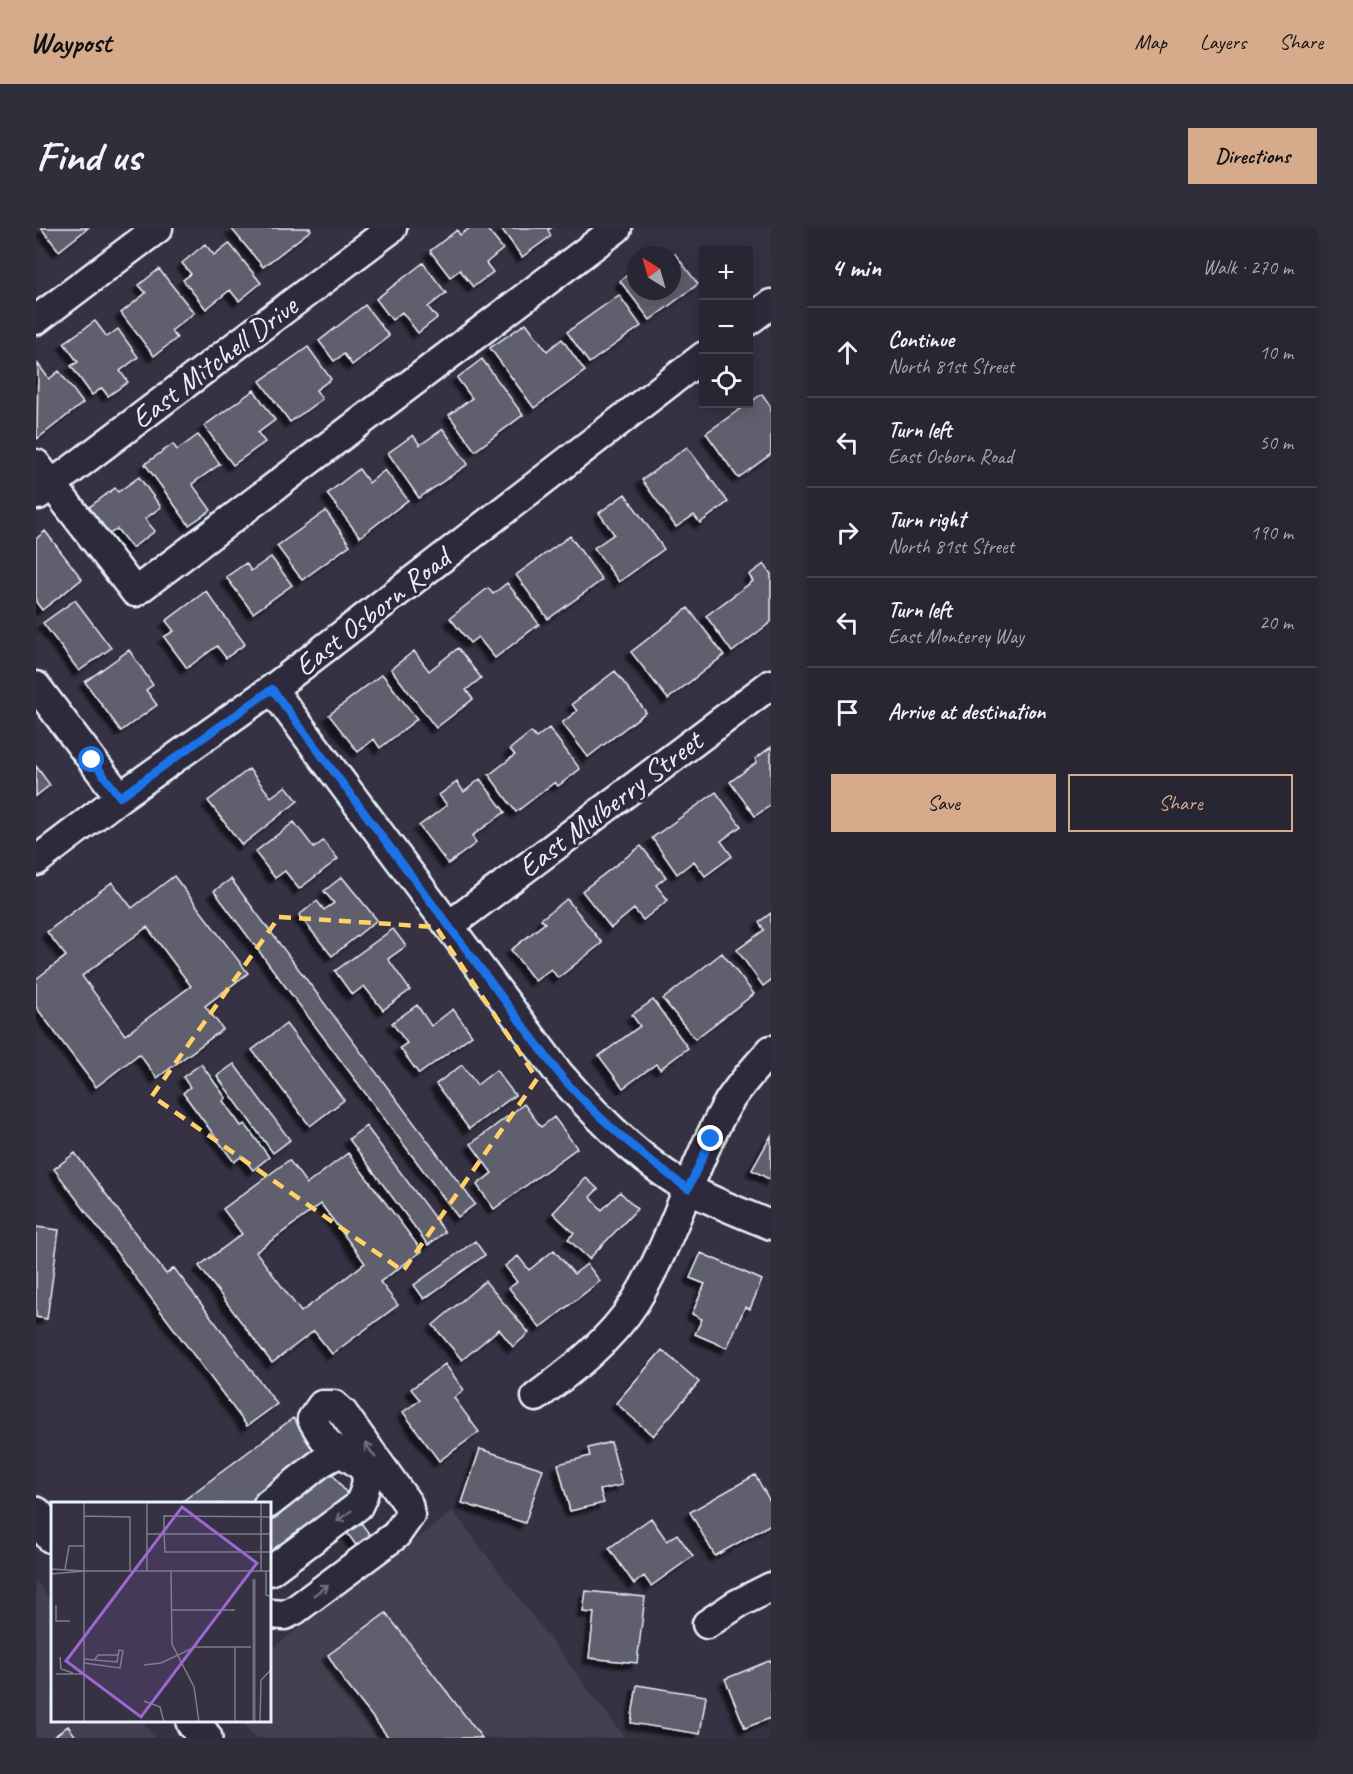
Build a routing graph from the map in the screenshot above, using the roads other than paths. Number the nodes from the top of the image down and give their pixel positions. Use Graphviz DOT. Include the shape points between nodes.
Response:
graph roads {
  1 [pos="159,228"];
  2 [pos="392,228"];
  3 [pos="617,228"];
  4 [pos="771,304"];
  5 [pos="753,317"];
  6 [pos="36,320"];
  7 [pos="699,360"];
  8 [pos="41,482"];
  9 [pos="771,684"];
  10 [pos="36,686"];
  11 [pos="272,689"];
  12 [pos="120,797"];
  13 [pos="36,861"];
  14 [pos="450,925"];
  15 [pos="771,1050"];
  16 [pos="688,1189"];
  17 [pos="771,1225"];
  18 [pos="536,1397"];
  19 [pos="342,1450"];
  20 [pos="271,1502"];
  21 [pos="36,1514"];
  22 [pos="51,1535"];
  23 [pos="272,1570"];
  24 [pos="771,1587"];
  25 [pos="272,1614"];
  26 [pos="707,1624"];
  27 [pos="194,1723"];
  28 [pos="205,1738"];
  1 -- 6 [label="street"];
  2 -- 8 [label="street, East Mitchell Drive"];
  3 -- 8 [label="street" via="135,592"];
  4 -- 5 [label="street"];
  7 -- 11 [label="street, East Osborn Road"];
  9 -- 14 [label="street, East Mulberry Street"];
  10 -- 12 [label="street"];
  11 -- 12 [label="street, East Osborn Road"];
  11 -- 14 [label="street"];
  12 -- 13 [label="street, East Osborn Road"];
  14 -- 16 [label="street" via="560,1075 586,1104 616,1133"];
  15 -- 16 [label="street" via="728,1103"];
  16 -- 17 [label="street"];
  16 -- 18 [label="street" via="667,1245 634,1303 614,1330"];
  19 -- 20 [label="street"];
  19 -- 23 [label="street, one-way" via="354,1457 365,1474 365,1493 358,1506"];
  25 -- 19 [label="street, one-way" via="285,1615 295,1610 396,1535 410,1515 408,1504 343,1413 333,1405 322,1406 312,1419 330,1445"];
  21 -- 22 [label="main road"];
  24 -- 26 [label="street"];
  27 -- 28 [label="main road"];
}
